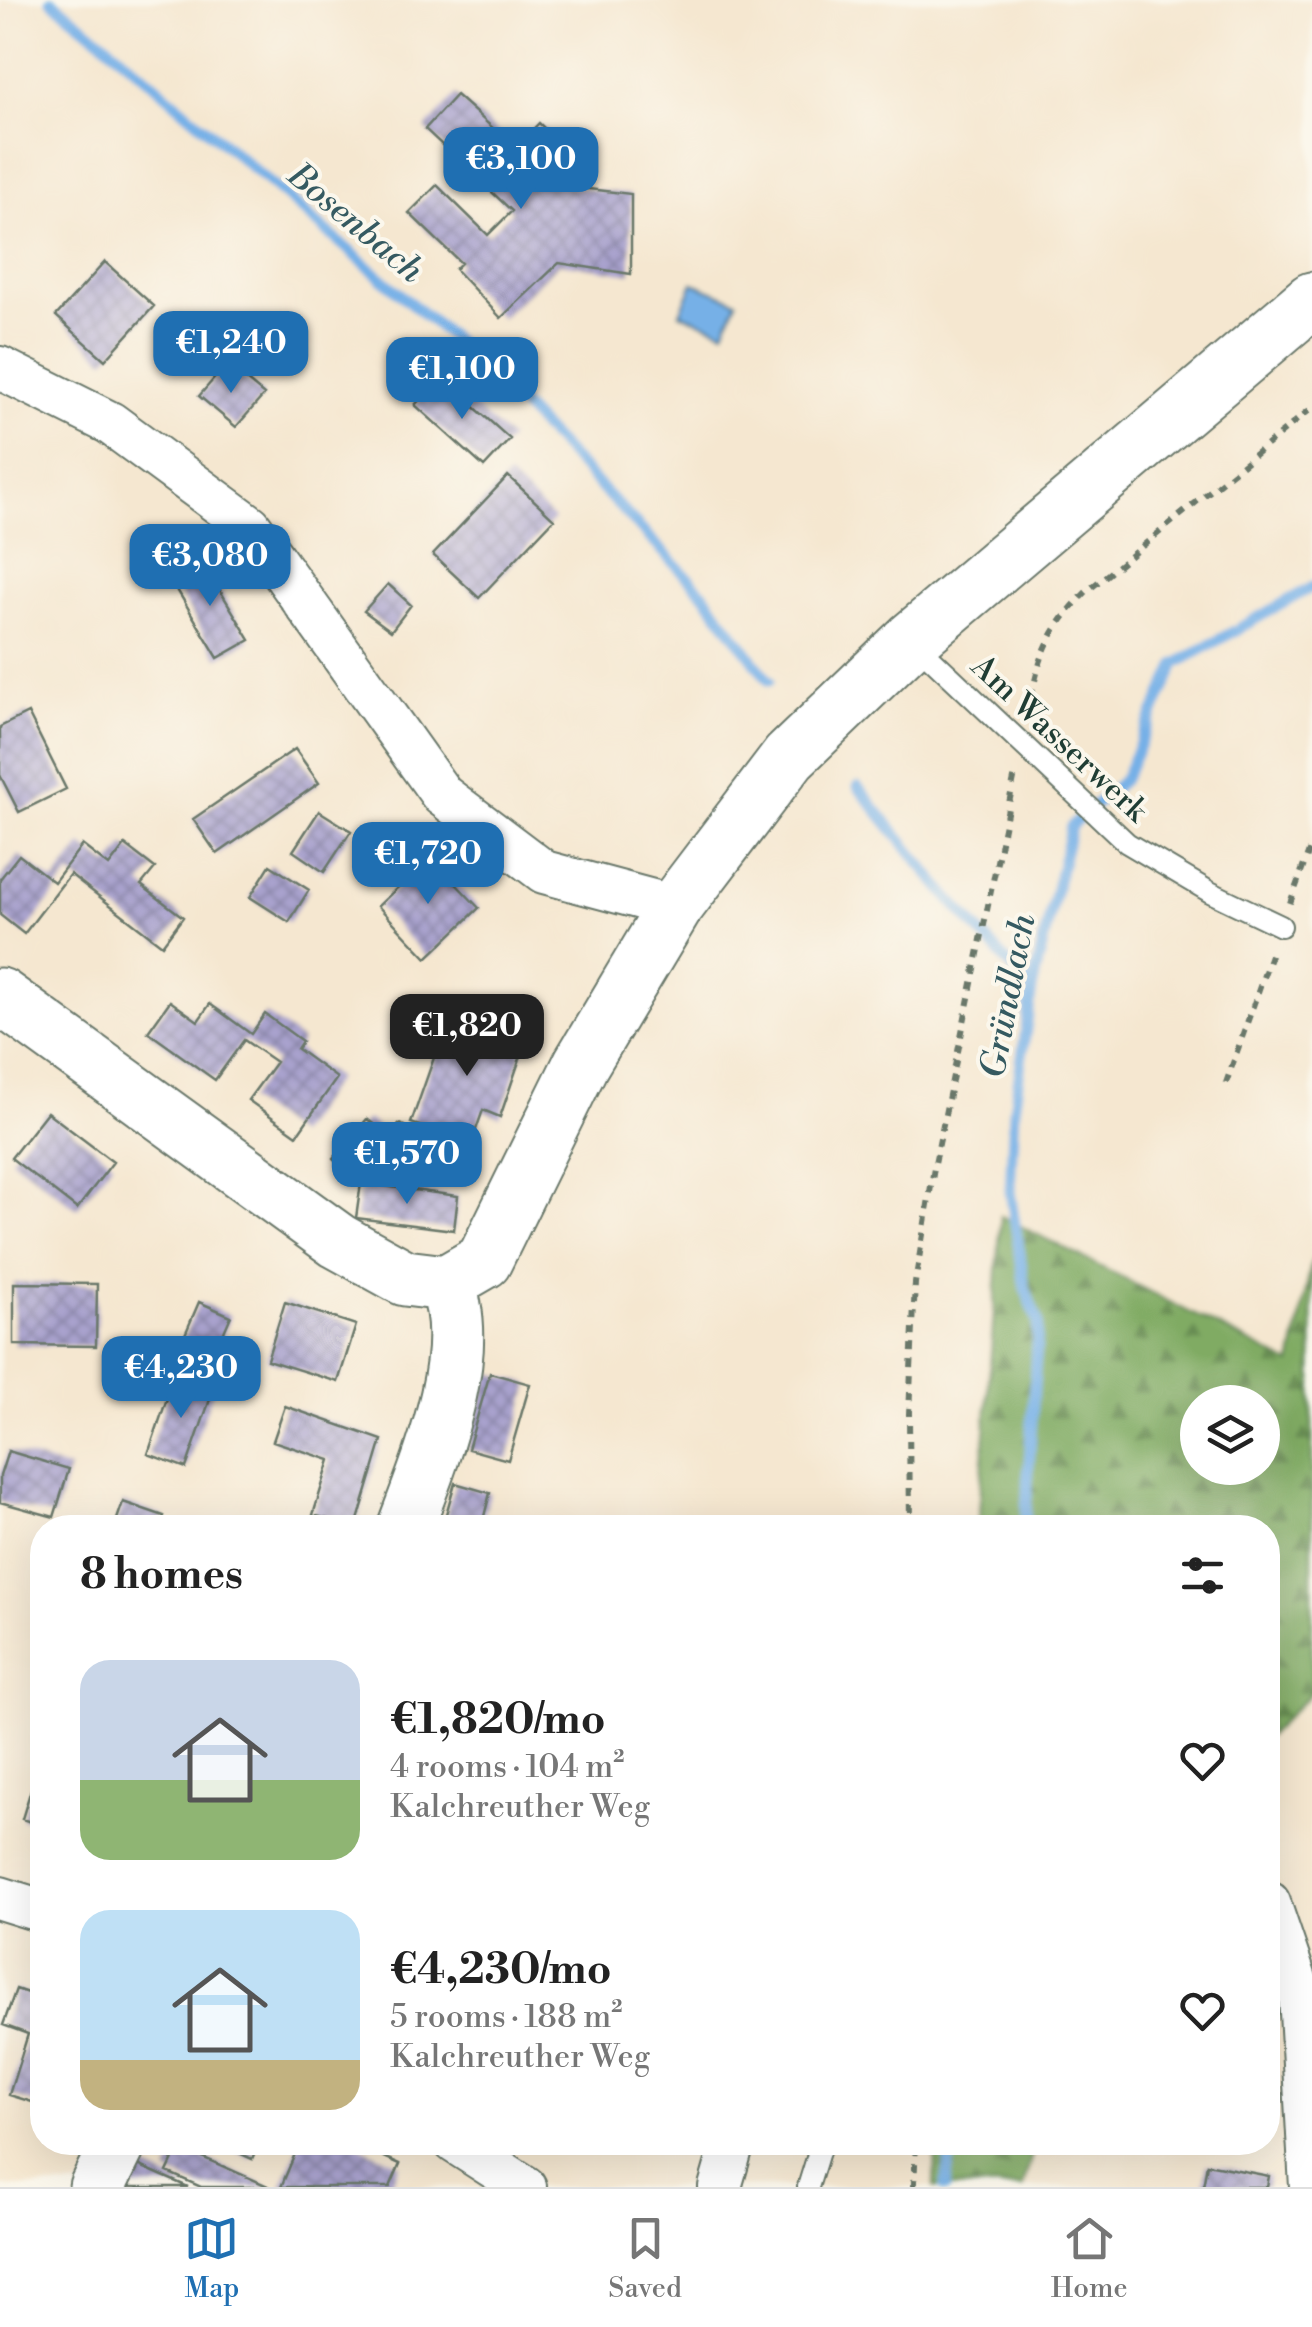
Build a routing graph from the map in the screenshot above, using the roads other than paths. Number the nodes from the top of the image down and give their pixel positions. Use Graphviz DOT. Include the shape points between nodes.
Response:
graph roads {
  1 [pos="1312,300"];
  2 [pos="0,368"];
  3 [pos="912,639"];
  4 [pos="675,907"];
  5 [pos="1281,926"];
  6 [pos="0,996"];
  7 [pos="446,1283"];
  8 [pos="409,1515"];
  9 [pos="0,1898"];
  10 [pos="30,1907"];
  11 [pos="1280,1935"];
  12 [pos="113,2155"];
  13 [pos="475,2155"];
  14 [pos="729,2155"];
  15 [pos="818,2155"];
  16 [pos="97,2187"];
  17 [pos="525,2187"];
  18 [pos="720,2187"];
  19 [pos="808,2187"];
  20 [pos="1310,2187"];
  1 -- 3 [label="main road"];
  2 -- 4 [label="street" via="110,423 250,526 442,795 544,872"];
  3 -- 4 [label="main road" via="789,756"];
  3 -- 5 [label="lane, Am Wasserwerk" via="1126,843"];
  4 -- 7 [label="main road" via="582,1064 484,1261"];
  6 -- 7 [label="main road" via="338,1241 405,1278"];
  7 -- 8 [label="main road" via="454,1302 452,1390"];
  9 -- 10 [label="street"];
  11 -- 20 [label="street" via="1300,1994"];
  12 -- 16 [label="main road"];
  13 -- 17 [label="street"];
  14 -- 18 [label="street"];
  15 -- 19 [label="lane"];
}
